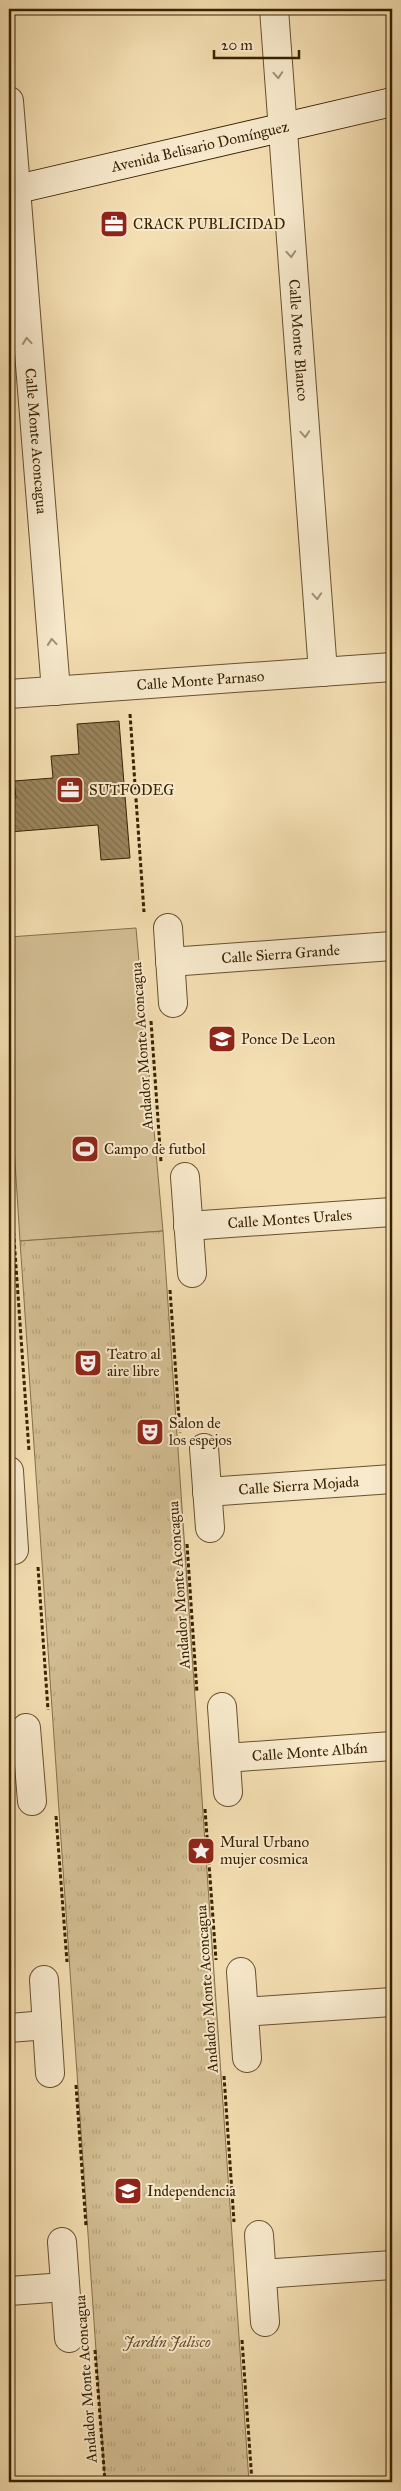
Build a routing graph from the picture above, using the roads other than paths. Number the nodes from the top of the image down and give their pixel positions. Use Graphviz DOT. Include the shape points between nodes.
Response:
graph roads {
  1 [pos="274,9"];
  2 [pos="9,101"];
  3 [pos="392,102"];
  4 [pos="282,128"];
  5 [pos="12,190"];
  6 [pos="392,668"];
  7 [pos="323,672"];
  8 [pos="56,691"];
  9 [pos="9,694"];
  10 [pos="168,928"];
  11 [pos="392,946"];
  12 [pos="170,962"];
  13 [pos="162,1008"];
  14 [pos="173,1175"];
  15 [pos="392,1212"];
  16 [pos="188,1226"];
  17 [pos="181,1277"];
  18 [pos="192,1444"];
  19 [pos="19,1463"];
  20 [pos="392,1479"];
  21 [pos="207,1492"];
  22 [pos="10,1505"];
  23 [pos="198,1534"];
  24 [pos="14,1550"];
  25 [pos="210,1703"];
  26 [pos="38,1722"];
  27 [pos="392,1746"];
  28 [pos="226,1758"];
  29 [pos="19,1773"];
  30 [pos="228,1792"];
  31 [pos="32,1801"];
  32 [pos="228,1969"];
  33 [pos="44,1980"];
  34 [pos="392,2002"];
  35 [pos="244,2012"];
  36 [pos="47,2025"];
  37 [pos="9,2028"];
  38 [pos="247,2058"];
  39 [pos="50,2073"];
  40 [pos="259,2235"];
  41 [pos="74,2238"];
  42 [pos="392,2265"];
  43 [pos="262,2274"];
  44 [pos="65,2287"];
  45 [pos="9,2291"];
  46 [pos="253,2328"];
  47 [pos="82,2341"];
  1 -- 4 [label="street, Calle Monte Blanco, one-way"];
  2 -- 5 [label="street, Calle Monte Aconcagua"];
  3 -- 4 [label="street, Avenida Belisario Domínguez"];
  4 -- 5 [label="street, Avenida Belisario Domínguez"];
  4 -- 7 [label="street, Calle Monte Blanco, one-way"];
  8 -- 5 [label="street, Calle Monte Aconcagua, one-way"];
  6 -- 7 [label="street, Calle Monte Parnaso"];
  7 -- 8 [label="street, Calle Monte Parnaso"];
  8 -- 9 [label="street, Calle Monte Parnaso"];
  10 -- 12 [label="street"];
  11 -- 12 [label="street, Calle Sierra Grande"];
  12 -- 13 [label="street"];
  14 -- 16 [label="street"];
  15 -- 16 [label="street, Calle Montes Urales"];
  16 -- 17 [label="street"];
  18 -- 21 [label="street"];
  19 -- 22 [label="street"];
  20 -- 21 [label="street, Calle Sierra Mojada"];
  21 -- 23 [label="street"];
  22 -- 24 [label="street"];
  25 -- 28 [label="street"];
  26 -- 29 [label="street"];
  27 -- 28 [label="street, Calle Monte Albán"];
  28 -- 30 [label="street"];
  29 -- 31 [label="street"];
  32 -- 35 [label="street"];
  33 -- 36 [label="street"];
  34 -- 35 [label="street"];
  35 -- 38 [label="street"];
  36 -- 37 [label="street"];
  36 -- 39 [label="street"];
  40 -- 43 [label="street"];
  41 -- 44 [label="street"];
  42 -- 43 [label="street"];
  43 -- 46 [label="street"];
  44 -- 45 [label="street"];
  44 -- 47 [label="street"];
}
